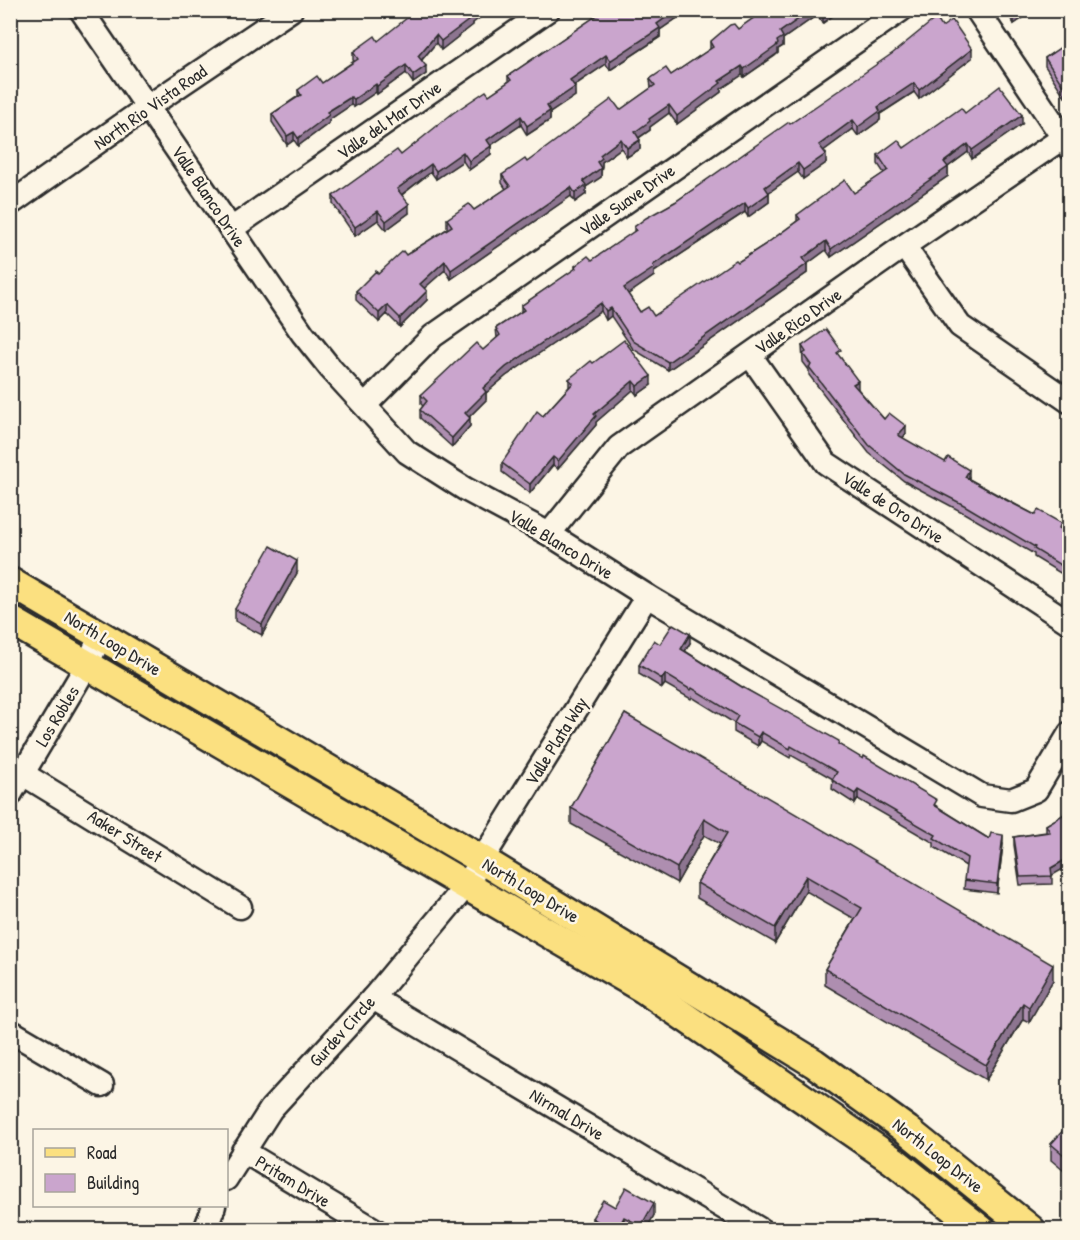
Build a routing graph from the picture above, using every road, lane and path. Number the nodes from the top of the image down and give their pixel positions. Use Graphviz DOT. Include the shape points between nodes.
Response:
graph roads {
  1 [pos="81,10"];
  2 [pos="291,10"];
  3 [pos="548,10"];
  4 [pos="901,10"];
  5 [pos="977,10"];
  6 [pos="149,106"];
  7 [pos="1067,140"];
  8 [pos="10,204"];
  9 [pos="231,229"];
  10 [pos="904,246"];
  11 [pos="750,355"];
  12 [pos="1070,402"];
  13 [pos="366,404"];
  14 [pos="549,534"];
  15 [pos="10,582"];
  16 [pos="647,596"];
  17 [pos="10,620"];
  18 [pos="1070,623"];
  19 [pos="101,636"];
  20 [pos="87,665"];
  21 [pos="1070,733"];
  22 [pos="17,770"];
  23 [pos="10,795"];
  24 [pos="482,860"];
  25 [pos="465,887"];
  26 [pos="240,907"];
  27 [pos="373,998"];
  28 [pos="10,1030"];
  29 [pos="102,1085"];
  30 [pos="243,1151"];
  31 [pos="228,1176"];
  32 [pos="214,1207"];
  33 [pos="205,1230"];
  34 [pos="375,1230"];
  35 [pos="761,1230"];
  36 [pos="981,1230"];
  37 [pos="1032,1230"];
  1 -- 6 [label="street, Valle Blanco Drive"];
  2 -- 6 [label="street, North Rio Vista Road"];
  3 -- 9 [label="street, Valle del Mar Drive"];
  4 -- 13 [label="street, Valle Suave Drive" via="433,336"];
  5 -- 7 [label="street"];
  6 -- 8 [label="street, North Rio Vista Road"];
  6 -- 9 [label="street, Valle Blanco Drive"];
  7 -- 10 [label="street, Valle Rico Drive"];
  9 -- 13 [label="street, Valle Blanco Drive" via="303,334"];
  10 -- 11 [label="street, Valle Rico Drive"];
  10 -- 12 [label="street" via="960,326"];
  11 -- 14 [label="street, Valle Rico Drive" via="619,447"];
  11 -- 18 [label="street, Valle de Oro Drive" via="826,463"];
  13 -- 14 [label="street, Valle Blanco Drive" via="407,452 465,489"];
  14 -- 16 [label="street, Valle Blanco Drive"];
  15 -- 19 [label="main road, North Loop Drive"];
  16 -- 21 [label="street, Valle Blanco Drive" via="982,796 1011,800 1036,790"];
  16 -- 24 [label="street, Valle Plata Way"];
  17 -- 20 [label="main road, North Loop Drive"];
  19 -- 20 [label="street, Los Robles"];
  19 -- 24 [label="main road, North Loop Drive"];
  20 -- 22 [label="street, Los Robles"];
  20 -- 25 [label="main road, North Loop Drive"];
  22 -- 23 [label="street, Los Robles"];
  22 -- 26 [label="street, Aaker Street"];
  24 -- 25 [label="street, Valle Plata Way"];
  24 -- 37 [label="main road, North Loop Drive" via="814,1063 907,1130"];
  25 -- 27 [label="street, Gurdev Circle"];
  25 -- 36 [label="main road, North Loop Drive" via="644,989 894,1161"];
  27 -- 30 [label="street, Gurdev Circle" via="271,1109"];
  27 -- 35 [label="street, Nirmal Drive"];
  28 -- 29 [label="street"];
  30 -- 31 [label="street, Gurdev Circle"];
  30 -- 34 [label="street, Pritam Drive"];
  32 -- 33 [label="street"];
}
